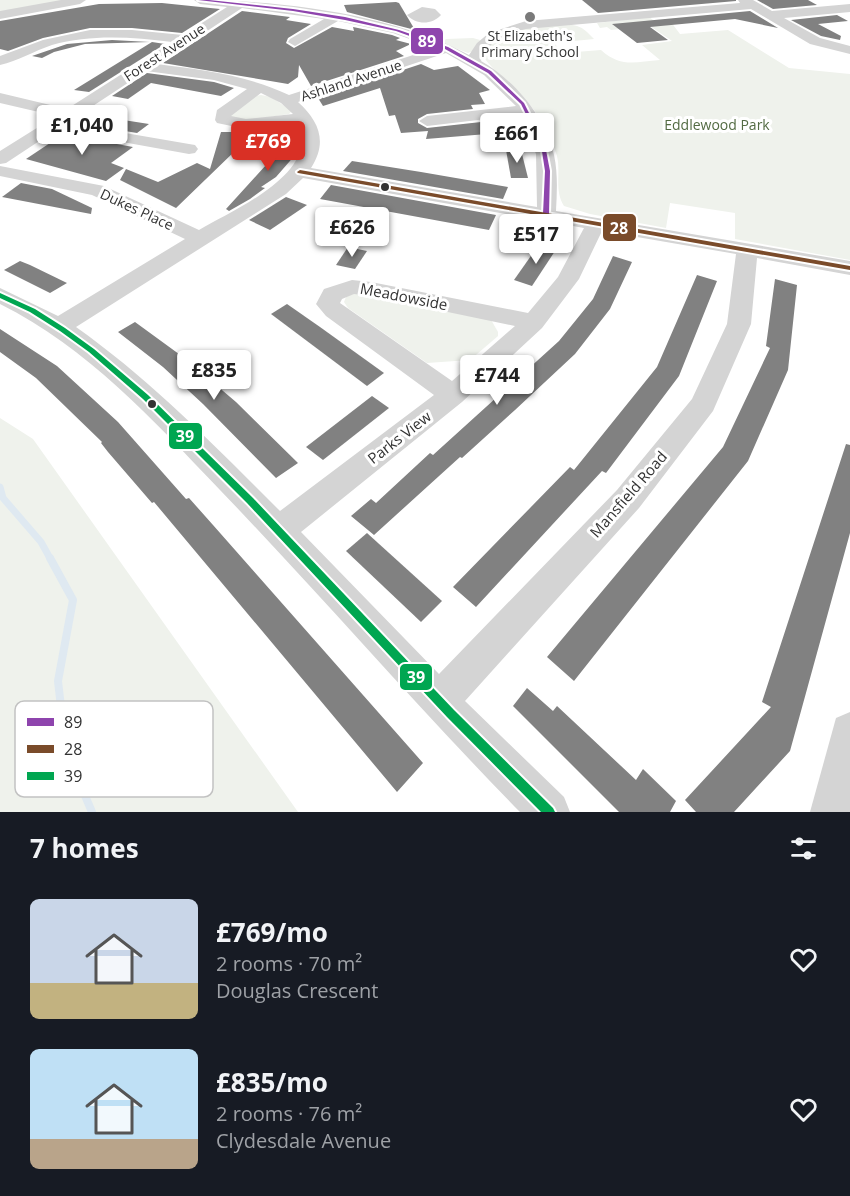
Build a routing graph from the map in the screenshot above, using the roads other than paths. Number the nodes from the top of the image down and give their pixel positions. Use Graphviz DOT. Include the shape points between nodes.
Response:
graph roads {
  1 [pos="80,0"];
  2 [pos="200,0"];
  3 [pos="300,0"];
  4 [pos="749,3"];
  5 [pos="238,5"];
  6 [pos="625,5"];
  7 [pos="850,8"];
  8 [pos="333,10"];
  9 [pos="0,15"];
  10 [pos="639,15"];
  11 [pos="771,15"];
  12 [pos="492,34"];
  13 [pos="473,36"];
  14 [pos="183,39"];
  15 [pos="295,42"];
  16 [pos="449,43"];
  17 [pos="850,50"];
  18 [pos="0,61"];
  19 [pos="474,62"];
  20 [pos="144,66"];
  21 [pos="259,87"];
  22 [pos="0,98"];
  23 [pos="289,100"];
  24 [pos="526,110"];
  25 [pos="68,114"];
  26 [pos="306,118"];
  27 [pos="427,121"];
  28 [pos="53,125"];
  29 [pos="189,149"];
  30 [pos="0,159"];
  31 [pos="0,171"];
  32 [pos="300,172"];
  33 [pos="546,213"];
  34 [pos="596,223"];
  35 [pos="201,239"];
  36 [pos="747,249"];
  37 [pos="850,268"];
  38 [pos="0,295"];
  39 [pos="534,322"];
  40 [pos="58,327"];
  41 [pos="453,395"];
  42 [pos="279,530"];
  43 [pos="439,701"];
  44 [pos="850,732"];
  45 [pos="549,812"];
  46 [pos="831,812"];
  1 -- 9 [label="street"];
  2 -- 5 [label="street"];
  3 -- 8 [label="street"];
  4 -- 10 [label="street"];
  4 -- 11 [label="street"];
  5 -- 8 [label="street"];
  5 -- 14 [label="street, Forest Avenue"];
  6 -- 10 [label="street"];
  7 -- 11 [label="street"];
  8 -- 15 [label="street"];
  8 -- 16 [label="street" via="419,38"];
  10 -- 12 [label="street" via="526,25"];
  11 -- 17 [label="street" via="815,41"];
  12 -- 13 [label="street"];
  12 -- 19 [label="street" via="476,53"];
  14 -- 18 [label="street" via="122,32 82,34 32,46"];
  14 -- 20 [label="street, Forest Avenue"];
  16 -- 19 [label="street"];
  16 -- 23 [label="street, Ashland Avenue"];
  19 -- 24 [label="street" via="504,84"];
  20 -- 21 [label="street"];
  20 -- 25 [label="street, Forest Avenue"];
  21 -- 23 [label="street"];
  21 -- 26 [label="street" via="223,113 223,120 236,124"];
  22 -- 25 [label="street"];
  23 -- 26 [label="street"];
  24 -- 27 [label="street"];
  24 -- 33 [label="street" via="543,144 548,171"];
  25 -- 28 [label="street, Forest Avenue"];
  26 -- 32 [label="street" via="312,138 310,153"];
  28 -- 29 [label="street"];
  28 -- 30 [label="street, Forest Avenue"];
  31 -- 35 [label="street, Dukes Place" via="97,189"];
  32 -- 33 [label="street"];
  32 -- 35 [label="street" via="279,190"];
  33 -- 34 [label="street"];
  34 -- 36 [label="street"];
  34 -- 39 [label="street, Parks View" via="568,279"];
  35 -- 40 [label="street"];
  36 -- 37 [label="street"];
  36 -- 43 [label="street, Mansfield Road" via="740,324 703,404 628,499"];
  38 -- 40 [label="street"];
  39 -- 41 [label="street, Parks View"];
  39 -- 41 [label="street, Meadowside" via="371,289 352,287 332,294 328,304 334,311"];
  40 -- 42 [label="street" via="132,384"];
  41 -- 42 [label="street, Parks View"];
  42 -- 43 [label="street"];
  43 -- 45 [label="street"];
  44 -- 46 [label="street"];
}
